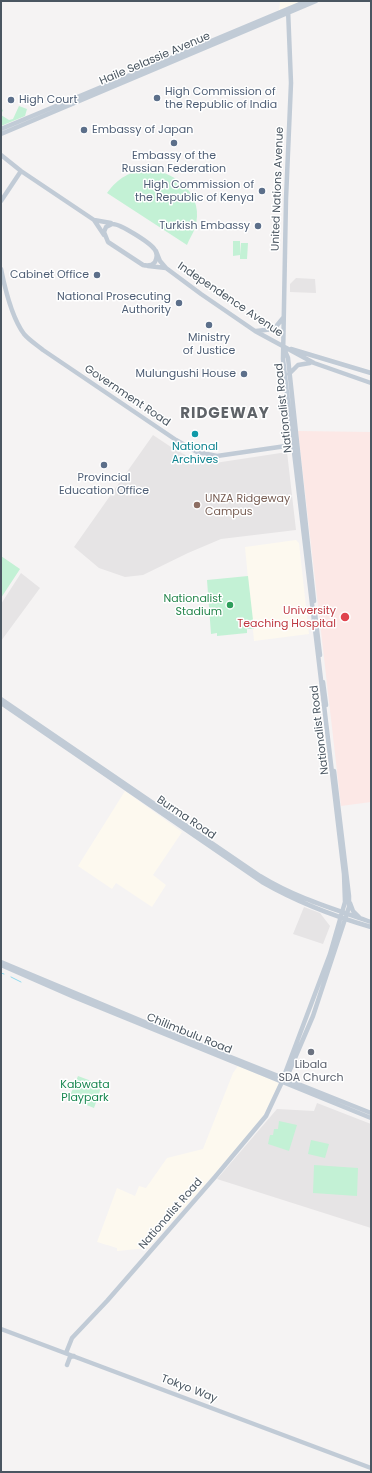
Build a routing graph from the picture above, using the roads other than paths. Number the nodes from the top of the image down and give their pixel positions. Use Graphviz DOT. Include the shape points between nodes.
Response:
graph roads {
  1 [pos="307,1"];
  2 [pos="316,1"];
  3 [pos="289,10"];
  4 [pos="1,129"];
  5 [pos="1,134"];
  6 [pos="1,156"];
  7 [pos="21,171"];
  8 [pos="1,201"];
  9 [pos="94,220"];
  10 [pos="114,224"];
  11 [pos="104,236"];
  12 [pos="156,251"];
  13 [pos="148,266"];
  14 [pos="166,268"];
  15 [pos="1,269"];
  16 [pos="283,318"];
  17 [pos="255,331"];
  18 [pos="284,347"];
  19 [pos="314,363"];
  20 [pos="371,372"];
  21 [pos="289,374"];
  22 [pos="371,382"];
  23 [pos="294,445"];
  24 [pos="1,699"];
  25 [pos="1,703"];
  26 [pos="347,900"];
  27 [pos="332,909"];
  28 [pos="344,913"];
  29 [pos="334,916"];
  30 [pos="343,919"];
  31 [pos="362,919"];
  32 [pos="371,922"];
  33 [pos="355,923"];
  34 [pos="371,927"];
  35 [pos="340,928"];
  36 [pos="1,962"];
  37 [pos="1,965"];
  38 [pos="288,1070"];
  39 [pos="283,1080"];
  40 [pos="280,1087"];
  41 [pos="371,1113"];
  42 [pos="371,1118"];
  43 [pos="1,1329"];
  44 [pos="68,1343"];
  45 [pos="58,1350"];
  46 [pos="70,1354"];
  47 [pos="67,1364"];
  48 [pos="371,1468"];
  1 -- 3 [label="main road, Haile Selassie Avenue"];
  2 -- 3 [label="main road, Haile Selassie Avenue"];
  3 -- 4 [label="main road, Haile Selassie Avenue"];
  3 -- 5 [label="main road, Haile Selassie Avenue"];
  3 -- 16 [label="main road, United Nations Avenue" via="291,83"];
  6 -- 7 [label="main road, Independence Avenue"];
  7 -- 8 [label="main road"];
  7 -- 9 [label="main road, Independence Avenue"];
  9 -- 10 [label="main road, Independence Avenue"];
  9 -- 11 [label="main road, Independence Avenue"];
  10 -- 11 [label="main road" via="106,228"];
  10 -- 12 [label="main road, Independence Avenue" via="119,224 154,247"];
  11 -- 13 [label="main road, Independence Avenue" via="108,242 139,263"];
  12 -- 13 [label="main road" via="155,261"];
  12 -- 14 [label="main road, Independence Avenue"];
  13 -- 14 [label="main road, Independence Avenue"];
  14 -- 17 [label="main road, Independence Avenue"];
  15 -- 23 [label="main road, Government Road" via="4,287 25,335 43,350 176,440 197,452 217,456"];
  16 -- 17 [label="main road" via="274,329"];
  16 -- 18 [label="main road, United Nations Avenue"];
  17 -- 18 [label="main road, Independence Avenue"];
  18 -- 19 [label="main road, Independence Avenue"];
  18 -- 20 [label="main road, Independence Avenue"];
  18 -- 21 [label="main road, Nationalist Road"];
  18 -- 23 [label="main road, Nationalist Road" via="283,359"];
  19 -- 21 [label="main road" via="305,362 298,365"];
  19 -- 22 [label="main road, Independence Avenue"];
  21 -- 23 [label="main road, Nationalist Road"];
  23 -- 26 [label="main road, Nationalist Road"];
  24 -- 27 [label="main road, Burma Road" via="260,876 284,891"];
  25 -- 29 [label="main road, Burma Road" via="262,882 294,900"];
  26 -- 27 [label="main road" via="340,907"];
  26 -- 28 [label="main road, Nationalist Road"];
  26 -- 31 [label="main road" via="353,911"];
  27 -- 28 [label="main road, Burma Road"];
  28 -- 30 [label="main road, Nationalist Road"];
  28 -- 31 [label="main road, Burma Road"];
  29 -- 30 [label="main road, Burma Road"];
  29 -- 35 [label="main road"];
  30 -- 33 [label="main road, Burma Road"];
  30 -- 35 [label="main road, Nationalist Road"];
  31 -- 32 [label="main road, Burma Road"];
  33 -- 34 [label="main road, Burma Road"];
  33 -- 35 [label="main road"];
  35 -- 38 [label="main road, Nationalist Road"];
  36 -- 39 [label="main road, Chilimbulu Road"];
  37 -- 39 [label="main road, Chilimbulu Road" via="80,1000"];
  38 -- 39 [label="main road, Nationalist Road"];
  38 -- 39 [label="main road"];
  39 -- 40 [label="main road"];
  39 -- 40 [label="main road"];
  39 -- 41 [label="main road, Chilimbulu Road"];
  39 -- 42 [label="main road, Chilimbulu Road"];
  40 -- 44 [label="main road, Nationalist Road" via="260,1124"];
  43 -- 45 [label="main road, Tokyo Way"];
  44 -- 45 [label="main road, Nationalist Road"];
  44 -- 46 [label="main road"];
  45 -- 46 [label="main road, Tokyo Way"];
  46 -- 47 [label="main road"];
  46 -- 48 [label="main road, Tokyo Way"];
}
